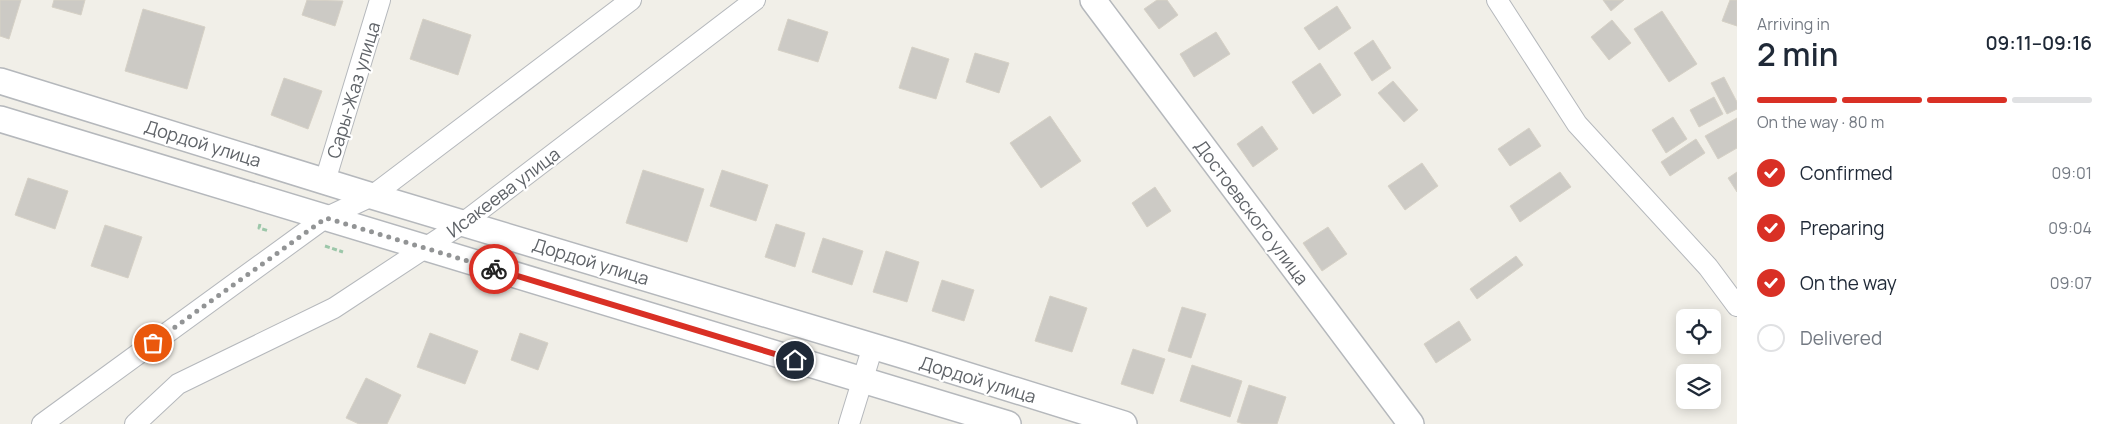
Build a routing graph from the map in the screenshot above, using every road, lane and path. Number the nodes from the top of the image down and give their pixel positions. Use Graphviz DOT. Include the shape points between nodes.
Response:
graph roads {
  1 [pos="380,0"];
  2 [pos="631,0"];
  3 [pos="755,0"];
  4 [pos="1093,0"];
  5 [pos="1497,0"];
  6 [pos="0,82"];
  7 [pos="0,119"];
  8 [pos="325,180"];
  9 [pos="372,196"];
  10 [pos="326,218"];
  11 [pos="463,223"];
  12 [pos="425,248"];
  13 [pos="1737,306"];
  14 [pos="873,346"];
  15 [pos="863,380"];
  16 [pos="42,424"];
  17 [pos="135,424"];
  18 [pos="849,424"];
  19 [pos="1008,424"];
  20 [pos="1124,424"];
  21 [pos="1411,424"];
  1 -- 8 [label="street, Сары-Жаз улица"];
  2 -- 9 [label="street"];
  3 -- 11 [label="street, Исакеева улица"];
  4 -- 21 [label="street, Достоевского улица"];
  5 -- 13 [label="street" via="1577,124 1708,267"];
  6 -- 8 [label="street, Дордой улица"];
  7 -- 10 [label="street, Дордой улица"];
  8 -- 9 [label="street, Дордой улица"];
  9 -- 10 [label="street"];
  9 -- 11 [label="street, Дордой улица"];
  10 -- 12 [label="street, Дордой улица"];
  10 -- 16 [label="street"];
  11 -- 12 [label="street, Исакеева улица"];
  11 -- 14 [label="street, Дордой улица"];
  12 -- 15 [label="street, Дордой улица"];
  12 -- 17 [label="street, Исакеева улица" via="334,308 178,384"];
  14 -- 15 [label="street"];
  14 -- 20 [label="street, Дордой улица"];
  15 -- 18 [label="street"];
  15 -- 19 [label="street, Дордой улица"];
}
